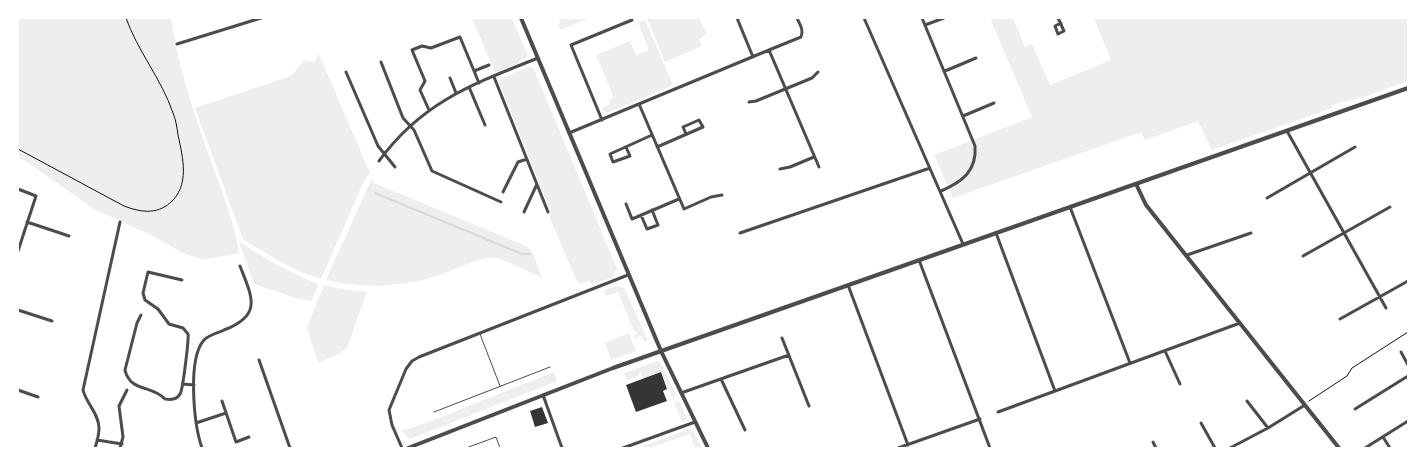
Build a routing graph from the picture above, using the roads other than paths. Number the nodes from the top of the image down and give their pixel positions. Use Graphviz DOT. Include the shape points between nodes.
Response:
graph roads {
  1 [pos="261,18"];
  2 [pos="521,18"];
  3 [pos="737,18"];
  4 [pos="797,18"];
  5 [pos="864,18"];
  6 [pos="922,18"];
  7 [pos="944,18"];
  8 [pos="1058,18"];
  9 [pos="632,20"];
  10 [pos="1061,24"];
  11 [pos="925,25"];
  12 [pos="177,44"];
  13 [pos="769,50"];
  14 [pos="753,57"];
  15 [pos="538,58"];
  16 [pos="976,58"];
  17 [pos="380,62"];
  18 [pos="489,65"];
  19 [pos="474,71"];
  20 [pos="944,71"];
  21 [pos="346,72"];
  22 [pos="818,72"];
  23 [pos="494,77"];
  24 [pos="450,78"];
  25 [pos="479,83"];
  26 [pos="469,87"];
  27 [pos="1408,88"];
  28 [pos="785,89"];
  29 [pos="456,93"];
  30 [pos="749,102"];
  31 [pos="994,103"];
  32 [pos="639,104"];
  33 [pos="429,110"];
  34 [pos="963,116"];
  35 [pos="602,120"];
  36 [pos="410,126"];
  37 [pos="485,126"];
  38 [pos="1287,131"];
  39 [pos="569,134"];
  40 [pos="686,134"];
  41 [pos="652,135"];
  42 [pos="626,147"];
  43 [pos="657,147"];
  44 [pos="1355,147"];
  45 [pos="385,153"];
  46 [pos="814,157"];
  47 [pos="527,159"];
  48 [pos="379,162"];
  49 [pos="395,166"];
  50 [pos="819,167"];
  51 [pos="930,168"];
  52 [pos="780,169"];
  53 [pos="1310,174"];
  54 [pos="537,183"];
  55 [pos="1136,184"];
  56 [pos="18,189"];
  57 [pos="941,191"];
  58 [pos="503,192"];
  59 [pos="722,195"];
  60 [pos="680,198"];
  61 [pos="1267,198"];
  62 [pos="501,202"];
  63 [pos="626,204"];
  64 [pos="1070,207"];
  65 [pos="1390,207"];
  66 [pos="652,210"];
  67 [pos="524,212"];
  68 [pos="548,212"];
  69 [pos="641,215"];
  70 [pos="27,222"];
  71 [pos="120,222"];
  72 [pos="740,233"];
  73 [pos="996,233"];
  74 [pos="1251,233"];
  75 [pos="1344,233"];
  76 [pos="69,236"];
  77 [pos="964,244"];
  78 [pos="18,251"];
  79 [pos="1187,256"];
  80 [pos="1303,256"];
  81 [pos="919,260"];
  82 [pos="240,266"];
  83 [pos="628,275"];
  84 [pos="182,280"];
  85 [pos="1408,281"];
  86 [pos="848,285"];
  87 [pos="1380,297"];
  88 [pos="1386,308"];
  89 [pos="18,310"];
  90 [pos="141,315"];
  91 [pos="1340,320"];
  92 [pos="52,322"];
  93 [pos="1240,323"];
  94 [pos="480,333"];
  95 [pos="782,338"];
  96 [pos="1165,350"];
  97 [pos="661,351"];
  98 [pos="1401,352"];
  99 [pos="789,355"];
  100 [pos="260,360"];
  101 [pos="1130,363"];
  102 [pos="1408,365"];
  103 [pos="550,366"];
  104 [pos="1408,376"];
  105 [pos="721,379"];
  106 [pos="183,384"];
  107 [pos="1180,384"];
  108 [pos="194,385"];
  109 [pos="500,386"];
  110 [pos="18,390"];
  111 [pos="127,390"];
  112 [pos="1055,391"];
  113 [pos="681,393"];
  114 [pos="543,395"];
  115 [pos="38,397"];
  116 [pos="222,400"];
  117 [pos="1247,401"];
  118 [pos="1305,405"];
  119 [pos="809,406"];
  120 [pos="1355,409"];
  121 [pos="226,412"];
  122 [pos="434,412"];
  123 [pos="998,412"];
  124 [pos="980,419"];
  125 [pos="1408,421"];
  126 [pos="695,422"];
  127 [pos="196,423"];
  128 [pos="1201,424"];
  129 [pos="1268,428"];
  130 [pos="745,430"];
  131 [pos="249,437"];
  132 [pos="1383,437"];
  133 [pos="97,440"];
  134 [pos="1153,442"];
  135 [pos="908,445"];
  136 [pos="121,446"];
  137 [pos="95,448"];
  138 [pos="202,448"];
  139 [pos="290,448"];
  140 [pos="402,448"];
  141 [pos="408,448"];
  142 [pos="466,448"];
  143 [pos="500,448"];
  144 [pos="562,448"];
  145 [pos="623,448"];
  146 [pos="708,448"];
  147 [pos="898,448"];
  148 [pos="990,448"];
  149 [pos="1156,448"];
  150 [pos="1215,448"];
  151 [pos="1230,448"];
  152 [pos="1339,448"];
  153 [pos="1365,448"];
  154 [pos="1390,448"];
  1 -- 12 [label="street"];
  2 -- 15 [label="street"];
  3 -- 14 [label="street"];
  4 -- 13 [label="street" via="802,28 800,37"];
  5 -- 51 [label="street"];
  6 -- 11 [label="street"];
  7 -- 11 [label="street"];
  8 -- 10 [label="street"];
  9 -- 35 [label="street" via="571,45"];
  11 -- 20 [label="street"];
  13 -- 14 [label="street"];
  13 -- 28 [label="street"];
  14 -- 32 [label="street"];
  15 -- 23 [label="street"];
  15 -- 39 [label="street"];
  16 -- 20 [label="street"];
  17 -- 36 [label="street"];
  18 -- 19 [label="street"];
  19 -- 25 [label="street"];
  19 -- 33 [label="street" via="460,37 431,48 422,46 412,50 425,81 420,90"];
  20 -- 34 [label="street"];
  21 -- 45 [label="street" via="378,146"];
  22 -- 28 [label="street" via="812,78"];
  23 -- 25 [label="street"];
  23 -- 47 [label="street"];
  24 -- 29 [label="street"];
  25 -- 26 [label="street"];
  26 -- 29 [label="street"];
  26 -- 37 [label="street"];
  27 -- 38 [label="street"];
  28 -- 30 [label="street"];
  28 -- 46 [label="street"];
  29 -- 33 [label="street"];
  31 -- 34 [label="street"];
  32 -- 35 [label="street"];
  32 -- 41 [label="street"];
  33 -- 36 [label="street"];
  34 -- 57 [label="street" via="975,146 974,161 963,180"];
  35 -- 39 [label="street"];
  36 -- 45 [label="street"];
  36 -- 62 [label="street" via="432,171"];
  38 -- 53 [label="street"];
  38 -- 55 [label="street"];
  39 -- 83 [label="street"];
  40 -- 40 [label="street" via="703,127 699,120 683,126"];
  40 -- 43 [label="street"];
  41 -- 42 [label="street"];
  41 -- 43 [label="street"];
  42 -- 42 [label="street" via="610,154 613,162 630,156"];
  43 -- 60 [label="street"];
  44 -- 53 [label="street"];
  45 -- 48 [label="street"];
  45 -- 49 [label="street"];
  46 -- 50 [label="street"];
  46 -- 52 [label="street"];
  47 -- 54 [label="street"];
  47 -- 58 [label="street" via="518,162"];
  51 -- 57 [label="street"];
  51 -- 72 [label="street"];
  53 -- 61 [label="street"];
  53 -- 75 [label="street"];
  54 -- 67 [label="street"];
  54 -- 68 [label="street"];
  55 -- 64 [label="street"];
  55 -- 79 [label="street" via="1146,205"];
  56 -- 70 [label="street" via="36,196"];
  57 -- 77 [label="street"];
  59 -- 60 [label="street" via="684,209"];
  60 -- 66 [label="street"];
  63 -- 69 [label="street" via="632,219"];
  64 -- 73 [label="street"];
  64 -- 101 [label="street"];
  65 -- 75 [label="street"];
  66 -- 69 [label="street"];
  66 -- 69 [label="street" via="658,224 647,229"];
  70 -- 76 [label="street"];
  70 -- 78 [label="street"];
  71 -- 133 [label="street" via="83,390 97,418"];
  73 -- 77 [label="street"];
  73 -- 112 [label="street"];
  74 -- 79 [label="street"];
  75 -- 80 [label="street"];
  75 -- 87 [label="street"];
  77 -- 81 [label="street"];
  79 -- 93 [label="street"];
  81 -- 86 [label="street"];
  81 -- 124 [label="street"];
  82 -- 108 [label="street" via="252,306 244,321 204,341 199,351"];
  83 -- 94 [label="street"];
  83 -- 97 [label="street"];
  84 -- 106 [label="street" via="148,272 143,293 145,300 158,309 169,324 183,328 188,334"];
  85 -- 87 [label="street"];
  86 -- 97 [label="street"];
  86 -- 135 [label="street"];
  87 -- 88 [label="street"];
  87 -- 91 [label="street"];
  89 -- 92 [label="street"];
  90 -- 106 [label="street" via="125,370 130,382 172,400 180,395"];
  93 -- 96 [label="street"];
  93 -- 118 [label="street"];
  94 -- 109 [label="lane"];
  94 -- 140 [label="street" via="419,357 406,369 389,410"];
  95 -- 99 [label="street"];
  96 -- 101 [label="street"];
  96 -- 107 [label="street"];
  97 -- 113 [label="street"];
  97 -- 114 [label="street"];
  98 -- 102 [label="street"];
  99 -- 105 [label="street"];
  99 -- 119 [label="street"];
  100 -- 139 [label="street"];
  101 -- 112 [label="street"];
  103 -- 109 [label="lane"];
  104 -- 120 [label="street"];
  105 -- 113 [label="street"];
  105 -- 130 [label="street"];
  106 -- 108 [label="street"];
  108 -- 127 [label="street"];
  109 -- 122 [label="lane"];
  110 -- 115 [label="street"];
  111 -- 136 [label="street" via="119,406"];
  112 -- 123 [label="street"];
  113 -- 126 [label="street"];
  114 -- 141 [label="street"];
  114 -- 144 [label="street"];
  116 -- 121 [label="street"];
  117 -- 129 [label="street"];
  118 -- 129 [label="street"];
  118 -- 152 [label="street"];
  121 -- 127 [label="street"];
  121 -- 131 [label="street" via="236,442"];
  124 -- 135 [label="street"];
  124 -- 148 [label="street"];
  125 -- 132 [label="street"];
  126 -- 145 [label="street"];
  126 -- 146 [label="street"];
  127 -- 138 [label="street"];
  128 -- 150 [label="street"];
  129 -- 151 [label="street"];
  132 -- 153 [label="street"];
  132 -- 154 [label="street"];
  133 -- 136 [label="street"];
  133 -- 137 [label="street"];
  134 -- 149 [label="street"];
  135 -- 147 [label="street"];
  142 -- 143 [label="lane" via="496,437"];
}
